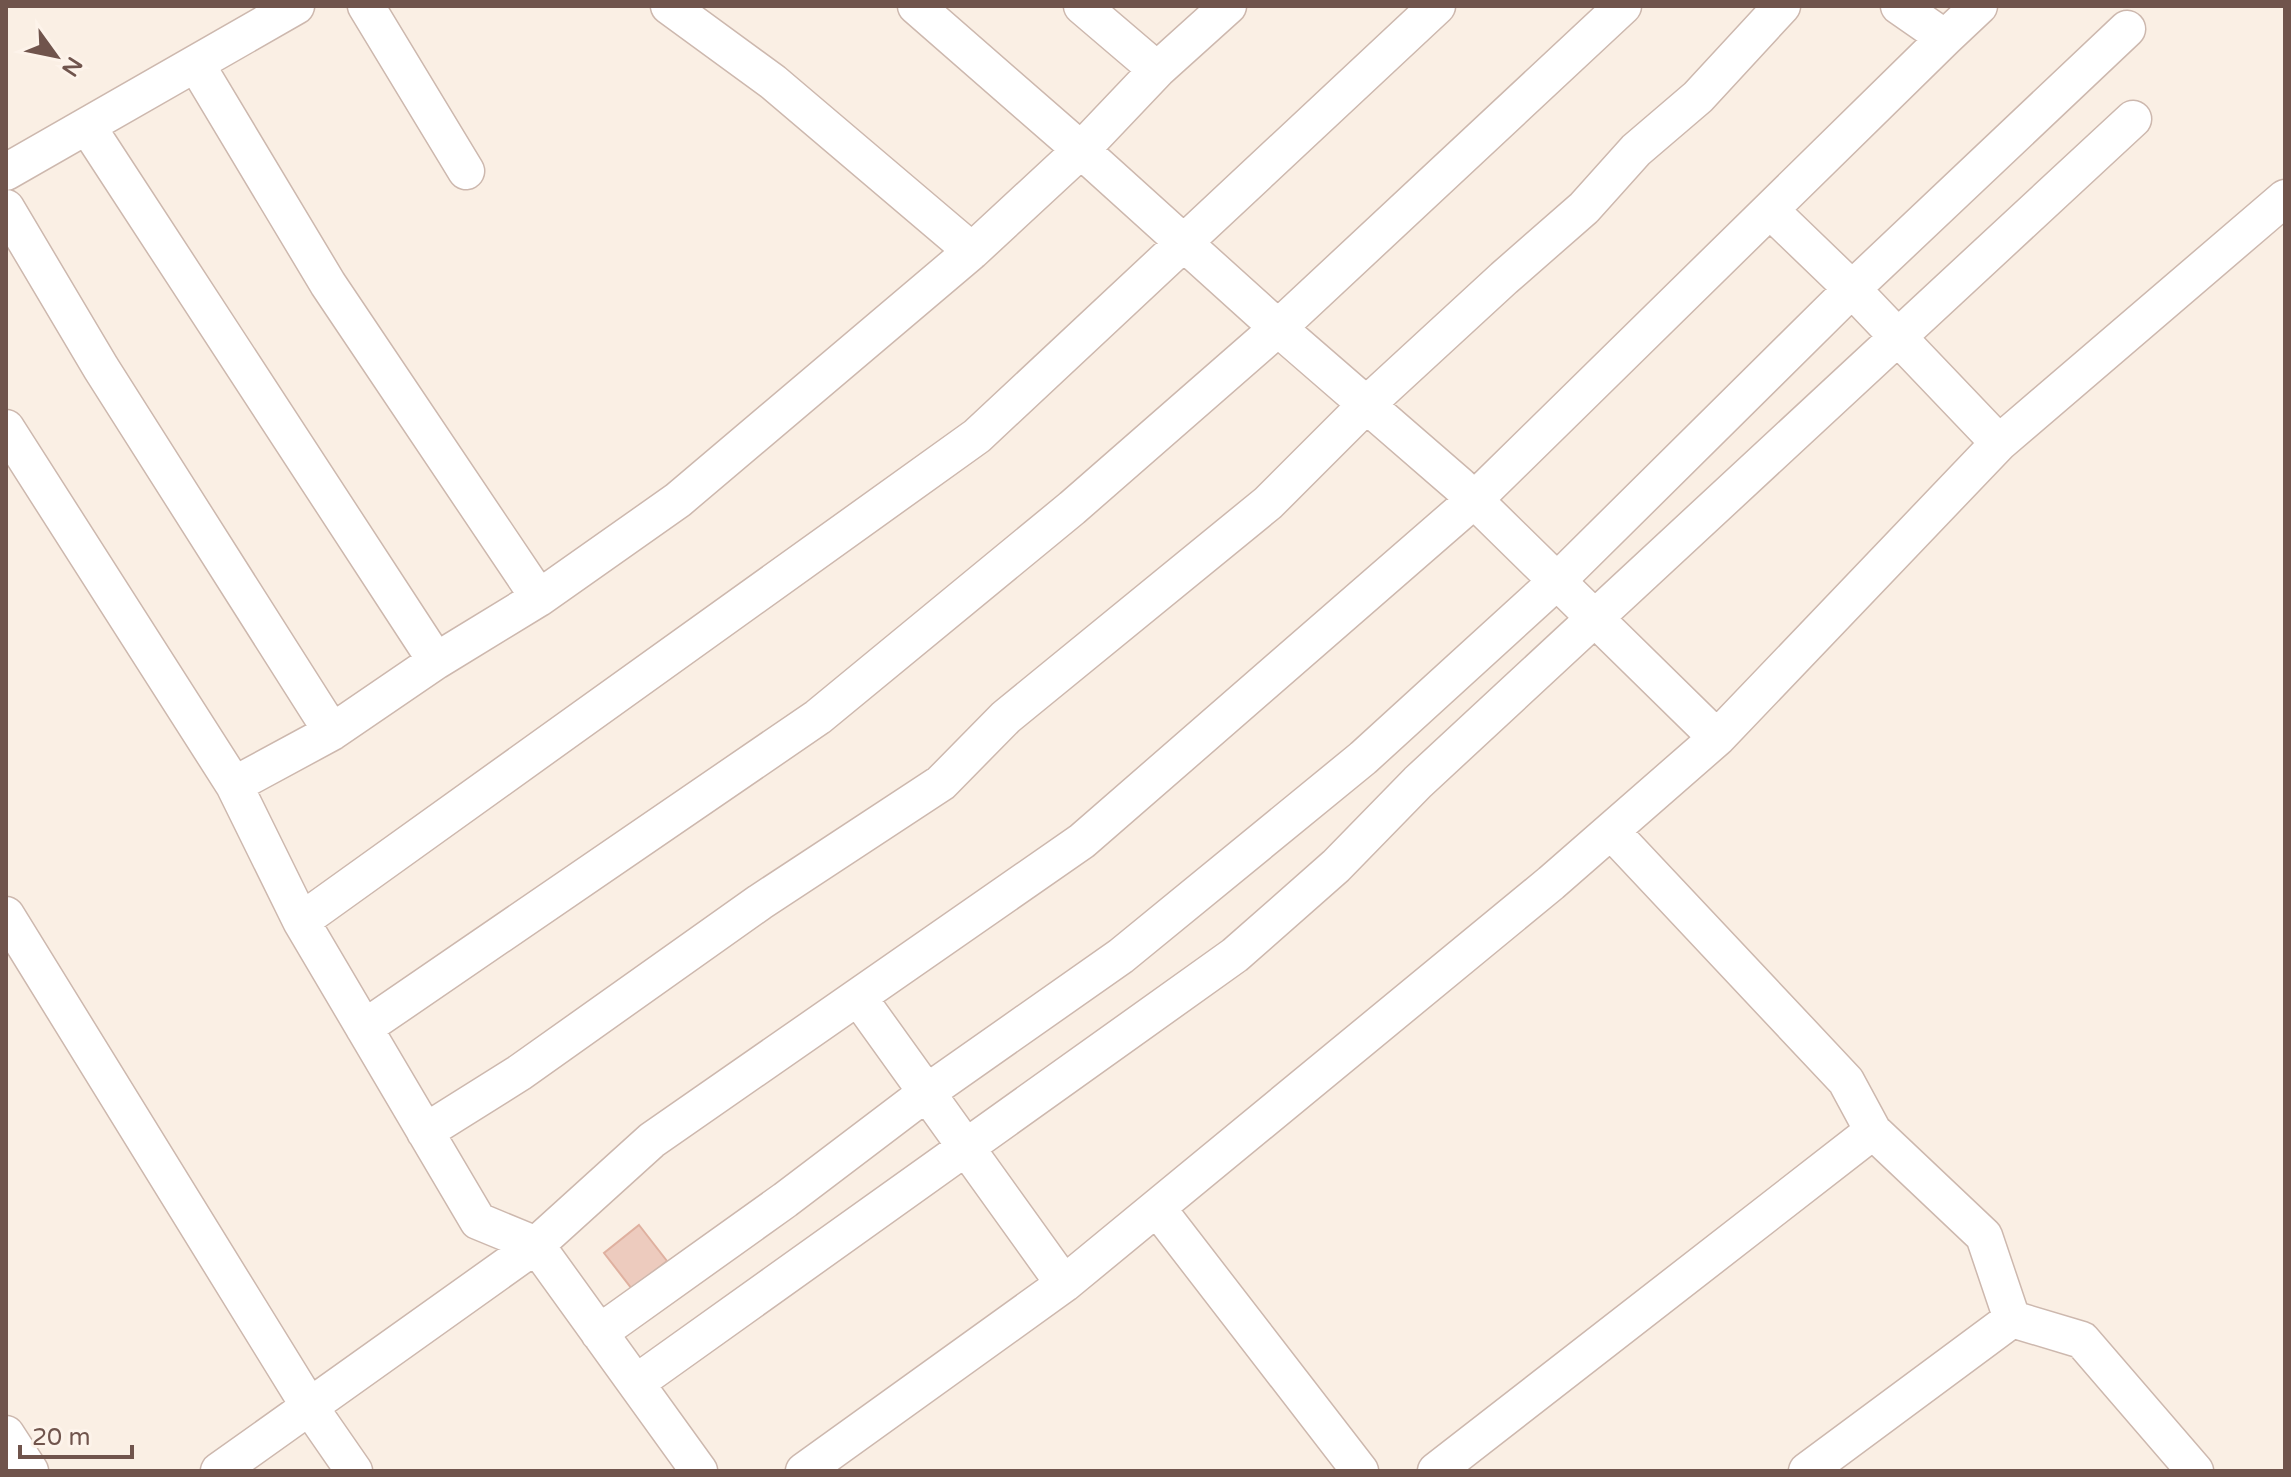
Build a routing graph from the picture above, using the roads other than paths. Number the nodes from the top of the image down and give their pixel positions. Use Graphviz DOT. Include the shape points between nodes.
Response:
graph roads {
  1 [pos="296,6"];
  2 [pos="366,6"];
  3 [pos="669,6"];
  4 [pos="916,6"];
  5 [pos="1082,6"];
  6 [pos="1228,6"];
  7 [pos="1437,6"];
  8 [pos="1623,6"];
  9 [pos="1782,6"];
  10 [pos="1899,6"];
  11 [pos="1979,6"];
  12 [pos="2127,29"];
  13 [pos="1945,38"];
  14 [pos="196,64"];
  15 [pos="1157,70"];
  16 [pos="2133,119"];
  17 [pos="87,126"];
  18 [pos="1081,150"];
  19 [pos="466,171"];
  20 [pos="6,172"];
  21 [pos="2285,198"];
  22 [pos="6,208"];
  23 [pos="1770,210"];
  24 [pos="1184,243"];
  25 [pos="972,251"];
  26 [pos="1852,289"];
  27 [pos="1278,328"];
  28 [pos="1899,338"];
  29 [pos="1366,405"];
  30 [pos="6,428"];
  31 [pos="1999,443"];
  32 [pos="1474,500"];
  33 [pos="1556,582"];
  34 [pos="539,598"];
  35 [pos="1595,620"];
  36 [pos="436,661"];
  37 [pos="332,732"];
  38 [pos="1717,738"];
  39 [pos="234,785"];
  40 [pos="1611,831"];
  41 [pos="6,915"];
  42 [pos="301,921"];
  43 [pos="858,997"];
  44 [pos="364,1028"];
  45 [pos="926,1093"];
  46 [pos="1873,1131"];
  47 [pos="425,1132"];
  48 [pos="965,1147"];
  49 [pos="1157,1208"];
  50 [pos="536,1245"];
  51 [pos="1064,1284"];
  52 [pos="2012,1319"];
  53 [pos="599,1333"];
  54 [pos="636,1383"];
  55 [pos="309,1406"];
  56 [pos="6,1434"];
  57 [pos="2183,1467"];
  58 [pos="29,1471"];
  59 [pos="219,1471"];
  60 [pos="354,1471"];
  61 [pos="699,1471"];
  62 [pos="804,1471"];
  63 [pos="1360,1471"];
  64 [pos="1436,1471"];
  65 [pos="1807,1471"];
  1 -- 14 [label="street"];
  2 -- 19 [label="street"];
  3 -- 25 [label="street" via="773,82"];
  4 -- 18 [label="street"];
  5 -- 15 [label="street"];
  6 -- 15 [label="street"];
  7 -- 24 [label="street"];
  8 -- 27 [label="street"];
  9 -- 29 [label="street" via="1584,208"];
  10 -- 13 [label="street"];
  11 -- 13 [label="street"];
  12 -- 26 [label="street"];
  13 -- 23 [label="street"];
  14 -- 17 [label="street"];
  14 -- 34 [label="street" via="328,284"];
  15 -- 18 [label="street"];
  16 -- 28 [label="street"];
  17 -- 20 [label="street"];
  17 -- 36 [label="street"];
  18 -- 24 [label="street"];
  18 -- 25 [label="street"];
  21 -- 31 [label="street"];
  22 -- 37 [label="street"];
  23 -- 26 [label="street"];
  23 -- 32 [label="street"];
  24 -- 27 [label="street"];
  24 -- 42 [label="street" via="977,436"];
  25 -- 34 [label="street" via="678,500"];
  26 -- 28 [label="street"];
  26 -- 33 [label="street"];
  27 -- 29 [label="street"];
  27 -- 44 [label="street" via="1072,508 818,717"];
  28 -- 31 [label="street"];
  28 -- 35 [label="street"];
  29 -- 32 [label="street"];
  29 -- 47 [label="street" via="1268,503 1006,717 941,783"];
  30 -- 39 [label="street"];
  31 -- 38 [label="street"];
  32 -- 33 [label="street"];
  32 -- 43 [label="street" via="1082,841"];
  33 -- 35 [label="street"];
  33 -- 45 [label="street" via="1363,758 1121,956"];
  34 -- 36 [label="street"];
  35 -- 38 [label="street"];
  35 -- 48 [label="street" via="1235,955"];
  36 -- 37 [label="street"];
  37 -- 39 [label="street"];
  38 -- 40 [label="street"];
  39 -- 42 [label="street"];
  40 -- 46 [label="street" via="1846,1081"];
  40 -- 49 [label="street"];
  41 -- 55 [label="street"];
  42 -- 44 [label="street"];
  43 -- 45 [label="street"];
  43 -- 50 [label="street" via="652,1140"];
  44 -- 47 [label="street"];
  45 -- 48 [label="street"];
  45 -- 53 [label="street"];
  46 -- 52 [label="street" via="1984,1236"];
  46 -- 64 [label="street"];
  47 -- 50 [label="street" via="478,1221"];
  48 -- 51 [label="street"];
  48 -- 54 [label="street"];
  49 -- 51 [label="street"];
  49 -- 63 [label="street"];
  50 -- 53 [label="street"];
  50 -- 55 [label="street"];
  51 -- 62 [label="street"];
  52 -- 57 [label="street" via="2082,1340"];
  52 -- 65 [label="street"];
  53 -- 54 [label="street"];
  54 -- 61 [label="street"];
  55 -- 59 [label="street"];
  55 -- 60 [label="street"];
  56 -- 58 [label="street"];
}
